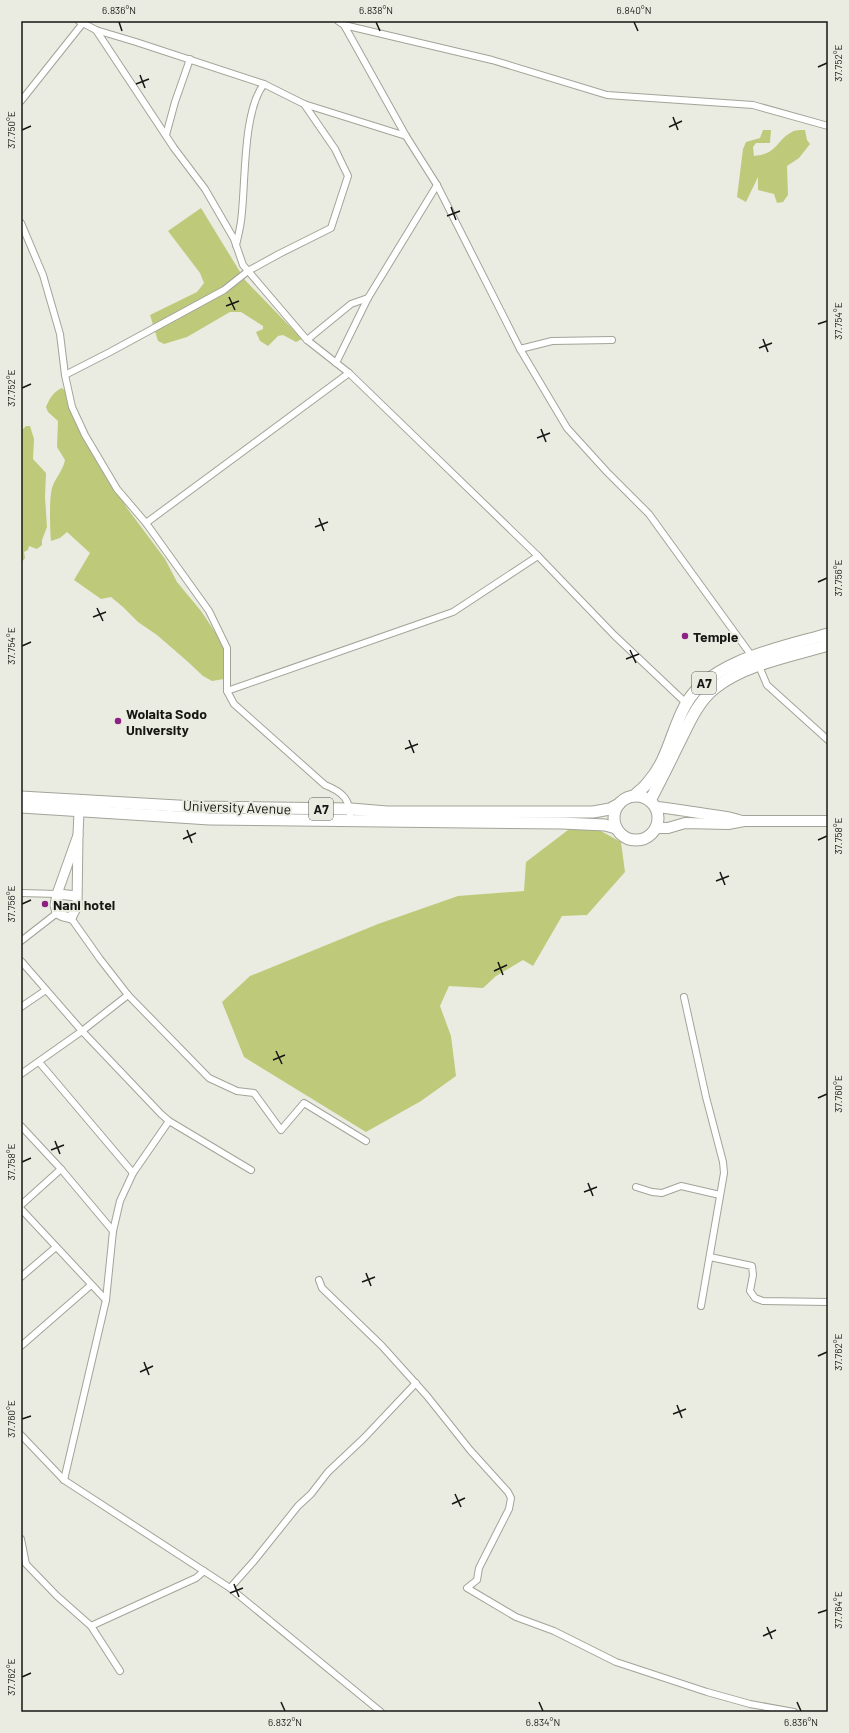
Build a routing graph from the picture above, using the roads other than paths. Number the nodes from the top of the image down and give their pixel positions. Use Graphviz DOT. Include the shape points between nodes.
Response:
graph roads {
  1 [pos="338,21"];
  2 [pos="81,22"];
  3 [pos="344,25"];
  4 [pos="96,30"];
  5 [pos="190,59"];
  6 [pos="264,84"];
  7 [pos="21,101"];
  8 [pos="304,104"];
  9 [pos="828,126"];
  10 [pos="166,135"];
  11 [pos="406,136"];
  12 [pos="437,185"];
  13 [pos="21,223"];
  14 [pos="236,245"];
  15 [pos="248,271"];
  16 [pos="368,298"];
  17 [pos="307,340"];
  18 [pos="612,340"];
  19 [pos="520,349"];
  20 [pos="336,363"];
  21 [pos="349,373"];
  22 [pos="65,375"];
  23 [pos="146,523"];
  24 [pos="538,556"];
  25 [pos="828,634"];
  26 [pos="828,645"];
  27 [pos="752,656"];
  28 [pos="759,666"];
  29 [pos="227,690"];
  30 [pos="686,703"];
  31 [pos="828,740"];
  32 [pos="634,796"];
  33 [pos="21,797"];
  34 [pos="619,804"];
  35 [pos="653,804"];
  36 [pos="21,807"];
  37 [pos="351,809"];
  38 [pos="78,811"];
  39 [pos="350,820"];
  40 [pos="744,821"];
  41 [pos="828,821"];
  42 [pos="616,828"];
  43 [pos="657,828"];
  44 [pos="78,835"];
  45 [pos="21,893"];
  46 [pos="57,894"];
  47 [pos="77,896"];
  48 [pos="57,913"];
  49 [pos="71,918"];
  50 [pos="21,941"];
  51 [pos="21,961"];
  52 [pos="46,990"];
  53 [pos="128,994"];
  54 [pos="684,997"];
  55 [pos="21,1007"];
  56 [pos="82,1031"];
  57 [pos="39,1062"];
  58 [pos="21,1074"];
  59 [pos="169,1121"];
  60 [pos="22,1129"];
  61 [pos="366,1141"];
  62 [pos="61,1169"];
  63 [pos="251,1170"];
  64 [pos="133,1173"];
  65 [pos="636,1187"];
  66 [pos="720,1195"];
  67 [pos="21,1205"];
  68 [pos="21,1210"];
  69 [pos="113,1231"];
  70 [pos="56,1248"];
  71 [pos="710,1257"];
  72 [pos="21,1277"];
  73 [pos="319,1280"];
  74 [pos="91,1285"];
  75 [pos="106,1300"];
  76 [pos="828,1302"];
  77 [pos="700,1306"];
  78 [pos="21,1346"];
  79 [pos="416,1383"];
  80 [pos="21,1435"];
  81 [pos="64,1480"];
  82 [pos="21,1539"];
  83 [pos="204,1571"];
  84 [pos="230,1588"];
  85 [pos="91,1626"];
  86 [pos="120,1671"];
  87 [pos="381,1712"];
  88 [pos="794,1712"];
  1 -- 3 [label="street"];
  2 -- 4 [label="street"];
  2 -- 7 [label="street"];
  3 -- 9 [label="street" via="492,60 607,95 753,105"];
  3 -- 11 [label="street"];
  4 -- 5 [label="street"];
  4 -- 10 [label="street"];
  5 -- 6 [label="street"];
  5 -- 10 [label="street"];
  6 -- 8 [label="street"];
  6 -- 14 [label="street" via="258,92 250,125 241,222"];
  8 -- 11 [label="street"];
  8 -- 15 [label="street" via="335,149 348,176 331,228"];
  10 -- 14 [label="street" via="220,214"];
  11 -- 12 [label="street"];
  12 -- 16 [label="street"];
  12 -- 19 [label="street"];
  13 -- 22 [label="street" via="43,275 60,334"];
  14 -- 15 [label="street"];
  15 -- 17 [label="street"];
  15 -- 22 [label="street" via="224,290"];
  16 -- 17 [label="street" via="351,304"];
  16 -- 20 [label="street"];
  17 -- 20 [label="street"];
  18 -- 19 [label="street" via="552,341"];
  19 -- 27 [label="street" via="567,428 649,514"];
  20 -- 21 [label="street"];
  21 -- 23 [label="street"];
  21 -- 24 [label="street"];
  22 -- 23 [label="street" via="72,407 85,435 117,489"];
  23 -- 29 [label="street" via="209,611 222,636 227,648"];
  24 -- 29 [label="street" via="453,612"];
  24 -- 30 [label="street" via="614,635"];
  25 -- 27 [label="highway, A7"];
  26 -- 28 [label="highway, A7"];
  27 -- 28 [label="street"];
  27 -- 30 [label="highway, A7" via="706,681"];
  28 -- 31 [label="street" via="767,685"];
  28 -- 35 [label="highway, A7" via="730,678 703,699"];
  29 -- 37 [label="street" via="234,704 269,736 325,785 339,790"];
  30 -- 32 [label="highway, A7" via="661,763 650,781"];
  32 -- 34 [label="highway, A7"];
  32 -- 35 [label="highway, A7" via="642,797"];
  33 -- 37 [label="highway, University Avenue / A7" via="195,807"];
  34 -- 37 [label="highway, University Avenue / A7" via="610,809 570,813 387,812"];
  34 -- 42 [label="highway" via="615,812"];
  35 -- 40 [label="main road, A7"];
  35 -- 43 [label="highway" via="658,814"];
  36 -- 38 [label="highway, University Avenue / A7"];
  37 -- 39 [label="street"];
  38 -- 39 [label="highway, University Avenue / A7" via="210,819"];
  38 -- 44 [label="street"];
  39 -- 42 [label="highway, University Avenue / A7" via="587,824"];
  40 -- 41 [label="main road, A7"];
  40 -- 43 [label="main road, A7" via="728,824 685,823"];
  42 -- 43 [label="highway, A7" via="628,839 637,840 645,839"];
  44 -- 46 [label="street"];
  44 -- 47 [label="street"];
  45 -- 46 [label="street"];
  46 -- 47 [label="street"];
  46 -- 48 [label="street"];
  47 -- 49 [label="street" via="77,906"];
  48 -- 49 [label="street"];
  48 -- 50 [label="street"];
  49 -- 53 [label="street"];
  51 -- 52 [label="street"];
  52 -- 55 [label="street"];
  52 -- 56 [label="street"];
  53 -- 56 [label="street"];
  53 -- 61 [label="street" via="209,1078 237,1091 254,1093 281,1130 304,1103"];
  54 -- 66 [label="street" via="723,1162 724,1180"];
  56 -- 57 [label="street"];
  56 -- 59 [label="street"];
  57 -- 58 [label="street"];
  57 -- 64 [label="street"];
  59 -- 63 [label="street"];
  59 -- 64 [label="street"];
  60 -- 62 [label="street"];
  62 -- 67 [label="street"];
  62 -- 69 [label="street"];
  64 -- 69 [label="street" via="120,1201"];
  65 -- 66 [label="street" via="662,1193 681,1186"];
  66 -- 71 [label="street"];
  68 -- 70 [label="street"];
  69 -- 75 [label="street"];
  70 -- 72 [label="street"];
  70 -- 74 [label="street"];
  71 -- 76 [label="street" via="752,1266 750,1291 755,1298"];
  71 -- 77 [label="street"];
  73 -- 79 [label="street" via="322,1288"];
  74 -- 75 [label="street"];
  74 -- 78 [label="street"];
  75 -- 81 [label="street"];
  79 -- 84 [label="street" via="328,1472"];
  79 -- 88 [label="street" via="470,1450 506,1488 511,1498 509,1509 479,1568 477,1580 467,1588 516,1617 554,1631 616,1662 707,1692 750,1704"];
  80 -- 81 [label="street"];
  81 -- 83 [label="street"];
  82 -- 85 [label="street" via="26,1564"];
  83 -- 84 [label="street"];
  83 -- 85 [label="street" via="196,1578"];
  84 -- 87 [label="street"];
  85 -- 86 [label="street"];
}
